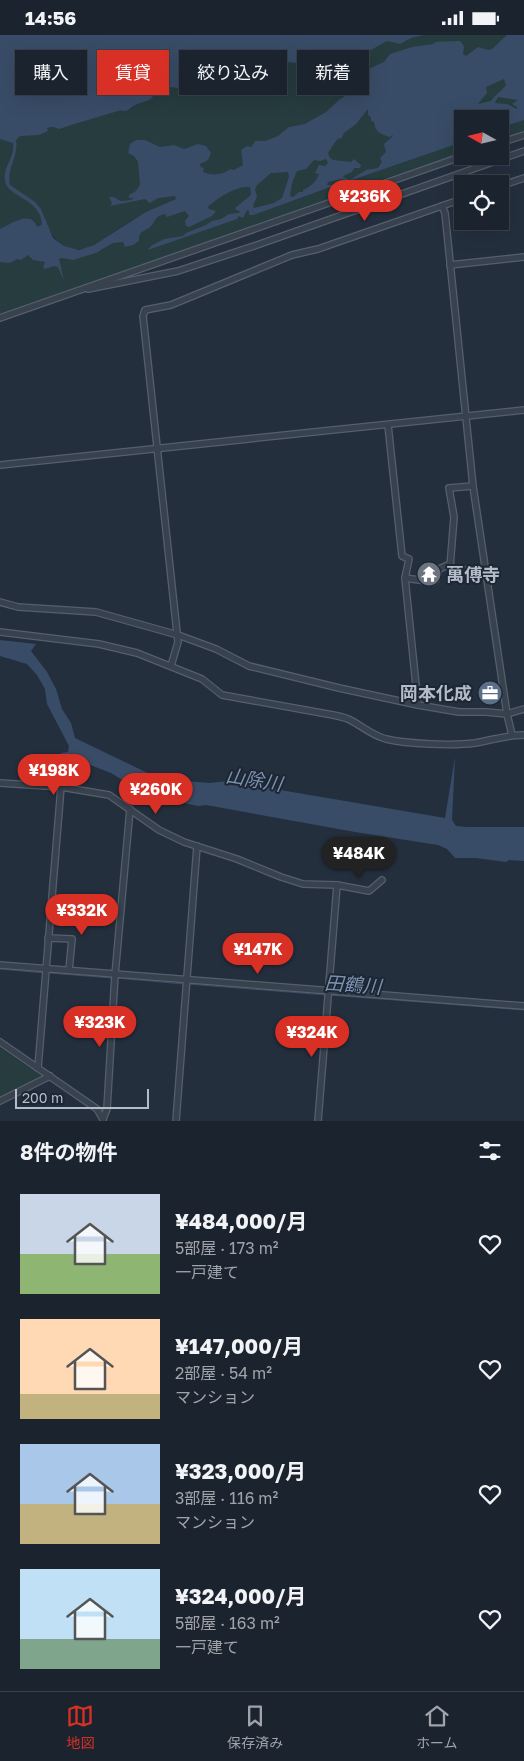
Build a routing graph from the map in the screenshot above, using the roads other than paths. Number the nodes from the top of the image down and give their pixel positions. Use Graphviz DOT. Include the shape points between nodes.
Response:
graph roads {
  1 [pos="524,135"];
  2 [pos="509,140"];
  3 [pos="524,151"];
  4 [pos="454,159"];
  5 [pos="524,178"];
  6 [pos="509,183"];
  7 [pos="454,202"];
  8 [pos="442,206"];
  9 [pos="524,257"];
  10 [pos="450,265"];
  11 [pos="71,293"];
  12 [pos="0,318"];
  13 [pos="524,410"];
  14 [pos="465,416"];
  15 [pos="388,425"];
  16 [pos="158,449"];
  17 [pos="0,465"];
  18 [pos="473,485"];
  19 [pos="450,564"];
  20 [pos="486,574"];
  21 [pos="404,578"];
  22 [pos="0,602"];
  23 [pos="0,632"];
  24 [pos="178,635"];
  25 [pos="171,666"];
  26 [pos="418,705"];
  27 [pos="524,709"];
  28 [pos="507,714"];
  29 [pos="512,735"];
  30 [pos="524,735"];
  31 [pos="0,783"];
  32 [pos="60,787"];
  33 [pos="130,809"];
  34 [pos="197,847"];
  35 [pos="382,880"];
  36 [pos="337,885"];
  37 [pos="48,938"];
  38 [pos="0,965"];
  39 [pos="68,971"];
  40 [pos="44,972"];
  41 [pos="115,977"];
  42 [pos="186,982"];
  43 [pos="328,994"];
  44 [pos="524,1006"];
  45 [pos="0,1043"];
  46 [pos="38,1068"];
  47 [pos="50,1076"];
  48 [pos="0,1101"];
  49 [pos="104,1120"];
  50 [pos="176,1121"];
  51 [pos="318,1121"];
  1 -- 2 [label="street"];
  3 -- 11 [label="street" via="178,271"];
  4 -- 11 [label="street"];
  5 -- 6 [label="street"];
  7 -- 8 [label="street"];
  8 -- 10 [label="street"];
  8 -- 16 [label="street" via="292,255 172,305 145,310 143,316"];
  9 -- 10 [label="street"];
  10 -- 14 [label="street"];
  11 -- 12 [label="street"];
  13 -- 14 [label="street"];
  14 -- 15 [label="street"];
  14 -- 18 [label="street"];
  15 -- 16 [label="street"];
  15 -- 21 [label="street" via="402,556 409,559"];
  16 -- 17 [label="street"];
  16 -- 24 [label="street"];
  18 -- 19 [label="street" via="449,488 454,517"];
  18 -- 20 [label="street"];
  19 -- 20 [label="street" via="450,567"];
  19 -- 21 [label="street" via="439,569 433,582"];
  20 -- 28 [label="street"];
  21 -- 26 [label="street"];
  22 -- 24 [label="street" via="18,607 96,612"];
  23 -- 25 [label="street" via="99,644"];
  24 -- 25 [label="street"];
  24 -- 26 [label="street" via="249,665"];
  25 -- 29 [label="street" via="202,679 222,695 333,715 386,739 471,743"];
  26 -- 28 [label="street" via="459,712"];
  27 -- 28 [label="street"];
  28 -- 29 [label="street"];
  29 -- 30 [label="street"];
  31 -- 32 [label="street"];
  32 -- 33 [label="street" via="110,795"];
  32 -- 37 [label="street"];
  33 -- 34 [label="street" via="159,830"];
  33 -- 41 [label="street"];
  34 -- 36 [label="street" via="303,884"];
  34 -- 42 [label="street"];
  35 -- 36 [label="street" via="369,891"];
  36 -- 43 [label="street"];
  37 -- 39 [label="street" via="72,939"];
  37 -- 40 [label="street"];
  38 -- 40 [label="street"];
  39 -- 40 [label="street"];
  39 -- 41 [label="street"];
  40 -- 46 [label="street"];
  41 -- 42 [label="street"];
  41 -- 49 [label="street"];
  42 -- 43 [label="street"];
  42 -- 50 [label="street"];
  43 -- 44 [label="street"];
  43 -- 51 [label="street"];
  45 -- 46 [label="street"];
  46 -- 47 [label="street"];
  47 -- 48 [label="street"];
  47 -- 49 [label="street" via="98,1109"];
}
